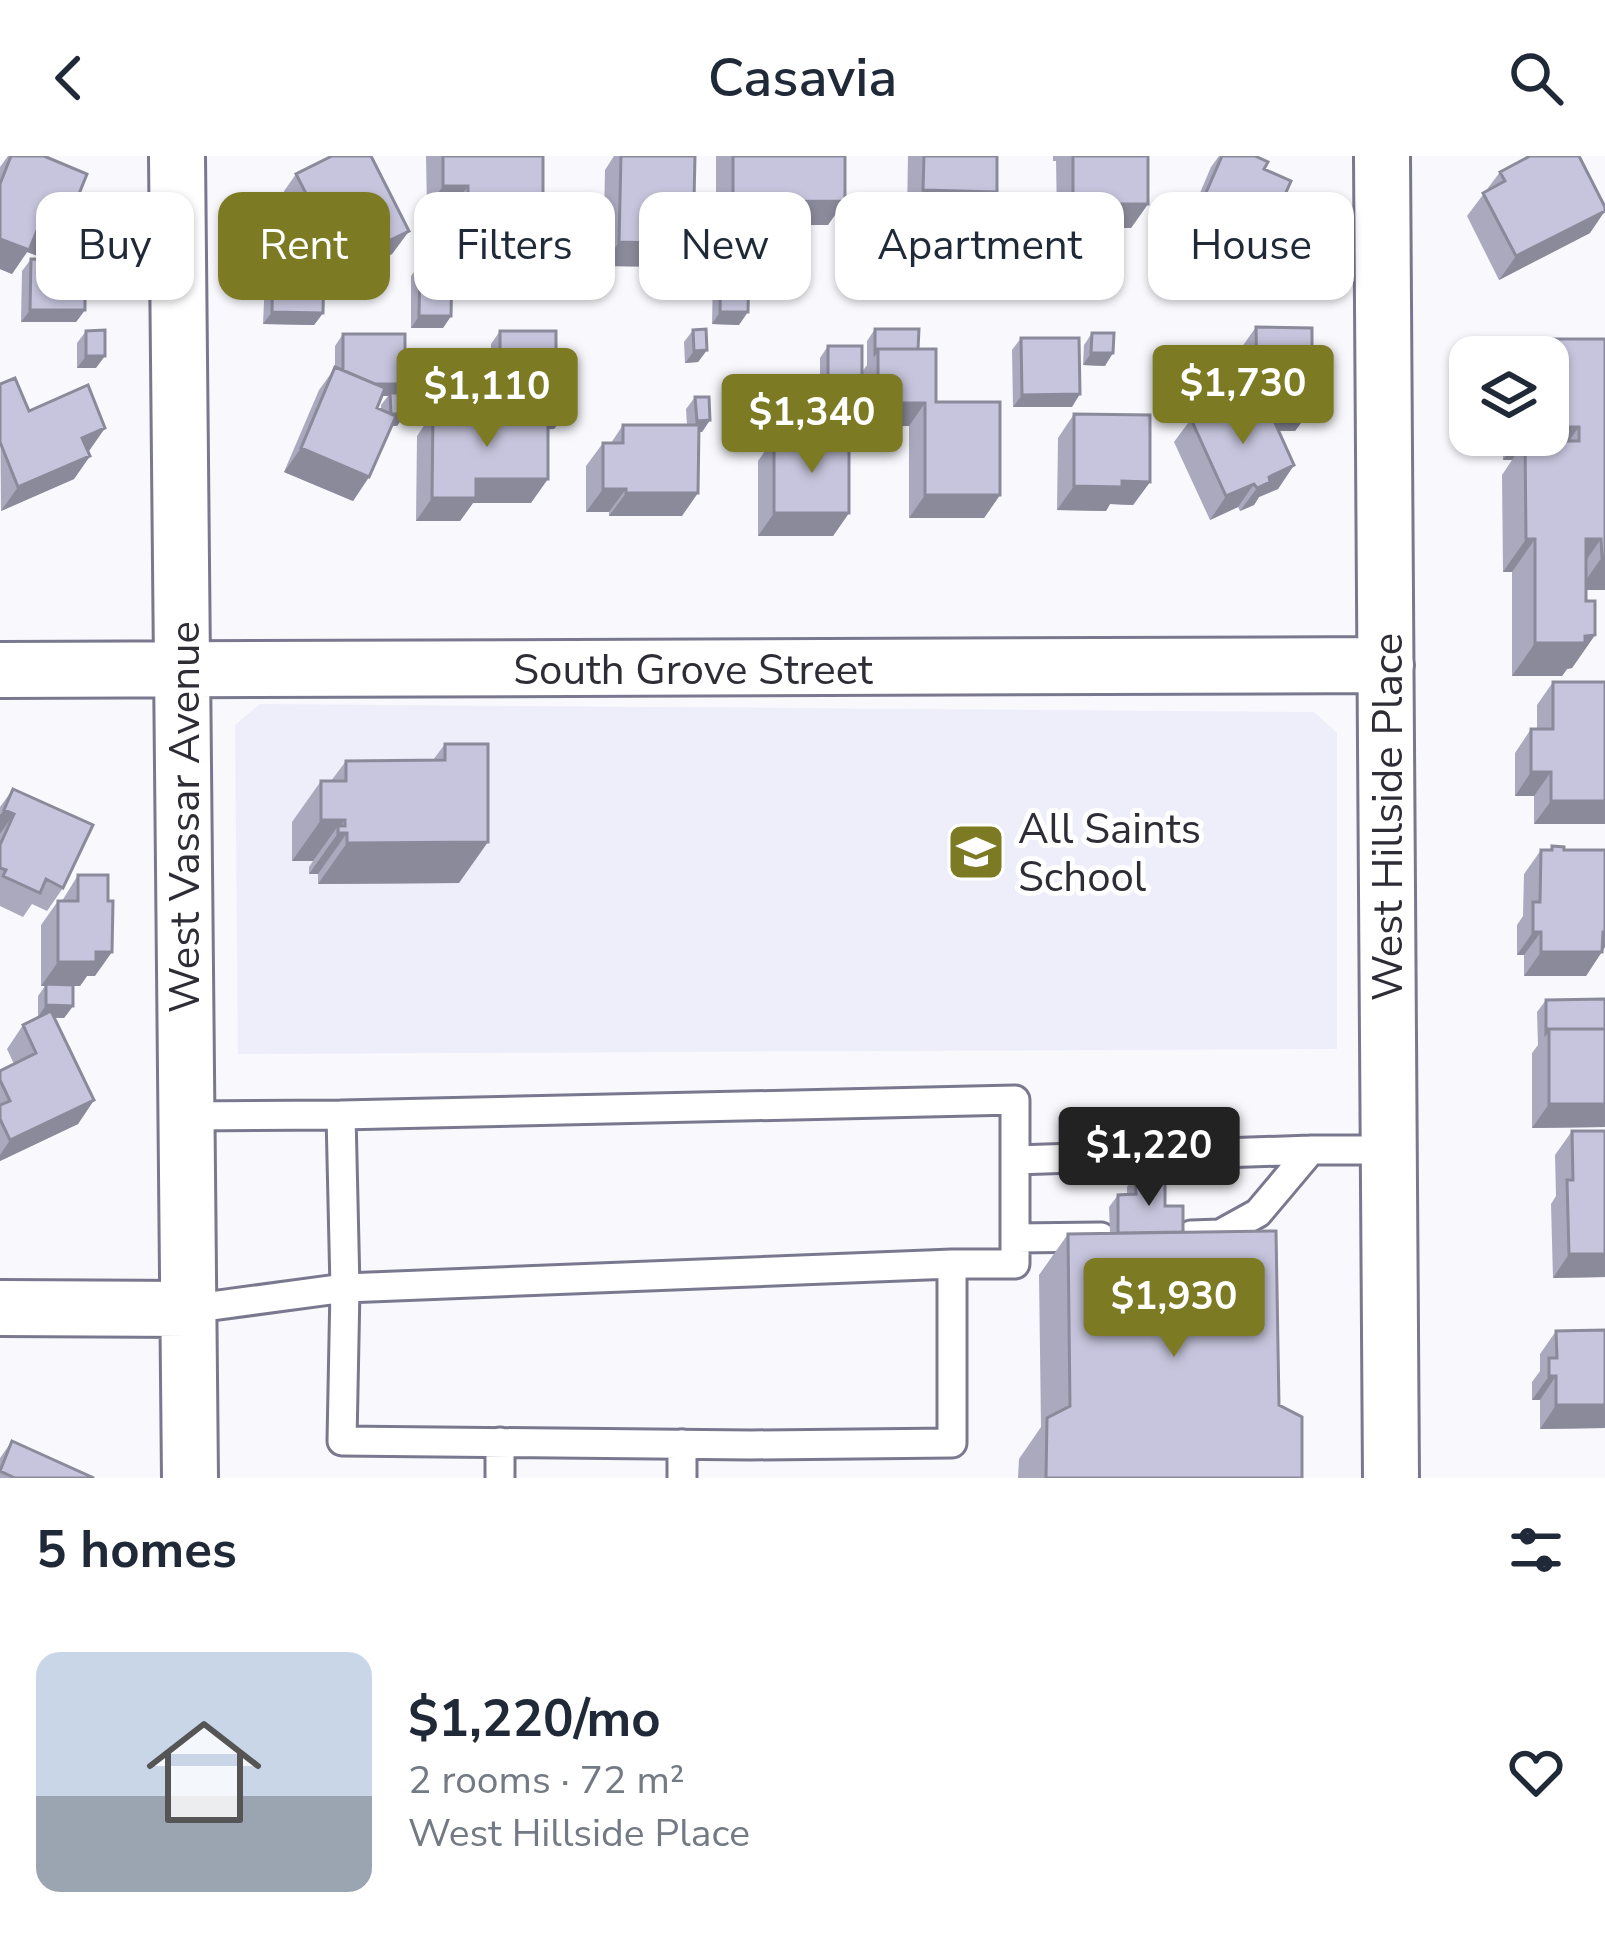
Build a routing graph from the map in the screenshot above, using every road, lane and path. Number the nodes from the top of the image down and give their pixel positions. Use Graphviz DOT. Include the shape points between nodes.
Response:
graph roads {
  1 [pos="177,156"];
  2 [pos="1382,156"];
  3 [pos="1386,665"];
  4 [pos="0,670"];
  5 [pos="182,671"];
  6 [pos="341,1115"];
  7 [pos="186,1116"];
  8 [pos="1311,1150"];
  9 [pos="1389,1150"];
  10 [pos="1015,1160"];
  11 [pos="1174,1235"];
  12 [pos="1109,1237"];
  13 [pos="1015,1238"];
  14 [pos="952,1264"];
  15 [pos="345,1288"];
  16 [pos="0,1308"];
  17 [pos="189,1309"];
  18 [pos="500,1442"];
  19 [pos="682,1444"];
  20 [pos="190,1478"];
  21 [pos="500,1478"];
  22 [pos="682,1478"];
  23 [pos="1391,1478"];
  1 -- 5 [label="street, West Vassar Avenue"];
  2 -- 3 [label="street, West Hillside Place"];
  3 -- 5 [label="street, South Grove Street"];
  3 -- 9 [label="street, West Hillside Place"];
  4 -- 5 [label="street, South Grove Street"];
  5 -- 7 [label="street, West Vassar Avenue"];
  6 -- 7 [label="lane"];
  6 -- 10 [label="lane" via="1015,1100"];
  6 -- 15 [label="lane"];
  7 -- 17 [label="street, West Vassar Avenue"];
  8 -- 9 [label="lane"];
  8 -- 10 [label="lane"];
  8 -- 11 [label="lane" via="1258,1213 1220,1234"];
  9 -- 23 [label="street, West Hillside Place"];
  10 -- 13 [label="lane"];
  12 -- 13 [label="lane"];
  13 -- 14 [label="lane" via="1015,1264"];
  14 -- 15 [label="lane"];
  14 -- 19 [label="lane" via="952,1443"];
  15 -- 17 [label="lane"];
  15 -- 18 [label="lane" via="342,1441"];
  16 -- 17 [label="street"];
  17 -- 20 [label="street, West Vassar Avenue"];
  18 -- 19 [label="lane"];
  18 -- 21 [label="lane"];
  19 -- 22 [label="lane"];
}
